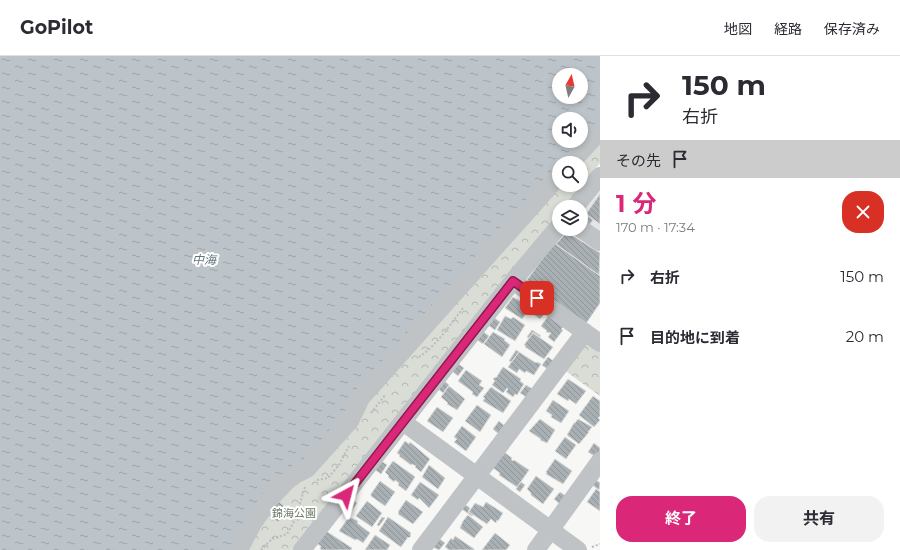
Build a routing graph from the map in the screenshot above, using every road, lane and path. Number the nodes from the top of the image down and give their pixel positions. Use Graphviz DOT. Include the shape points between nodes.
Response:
graph roads {
  1 [pos="600,131"];
  2 [pos="577,156"];
  3 [pos="600,176"];
  4 [pos="552,184"];
  5 [pos="581,200"];
  6 [pos="552,234"];
  7 [pos="588,234"];
  8 [pos="600,242"];
  9 [pos="513,281"];
  10 [pos="465,304"];
  11 [pos="585,332"];
  12 [pos="600,343"];
  13 [pos="415,359"];
  14 [pos="388,391"];
  15 [pos="369,415"];
  16 [pos="403,422"];
  17 [pos="349,446"];
  18 [pos="600,461"];
  19 [pos="477,477"];
  20 [pos="311,483"];
  21 [pos="306,486"];
  22 [pos="551,530"];
  23 [pos="239,550"];
  24 [pos="261,550"];
  25 [pos="302,550"];
  26 [pos="421,550"];
  27 [pos="536,550"];
  28 [pos="578,550"];
  1 -- 2 [label="street"];
  3 -- 5 [label="street"];
  4 -- 23 [label="street" via="361,398 350,421 307,469 295,474 270,500 252,525"];
  6 -- 9 [label="street"];
  7 -- 8 [label="street"];
  9 -- 11 [label="street"];
  9 -- 16 [label="street"];
  10 -- 13 [label="path" via="442,335 425,353"];
  11 -- 12 [label="street"];
  11 -- 19 [label="street"];
  14 -- 15 [label="path"];
  16 -- 19 [label="street"];
  16 -- 25 [label="street"];
  17 -- 20 [label="path" via="339,465 328,478"];
  18 -- 22 [label="street"];
  19 -- 22 [label="street"];
  19 -- 26 [label="street"];
  21 -- 24 [label="path" via="295,520 287,534 272,540"];
  22 -- 27 [label="street"];
  22 -- 28 [label="street"];
}
